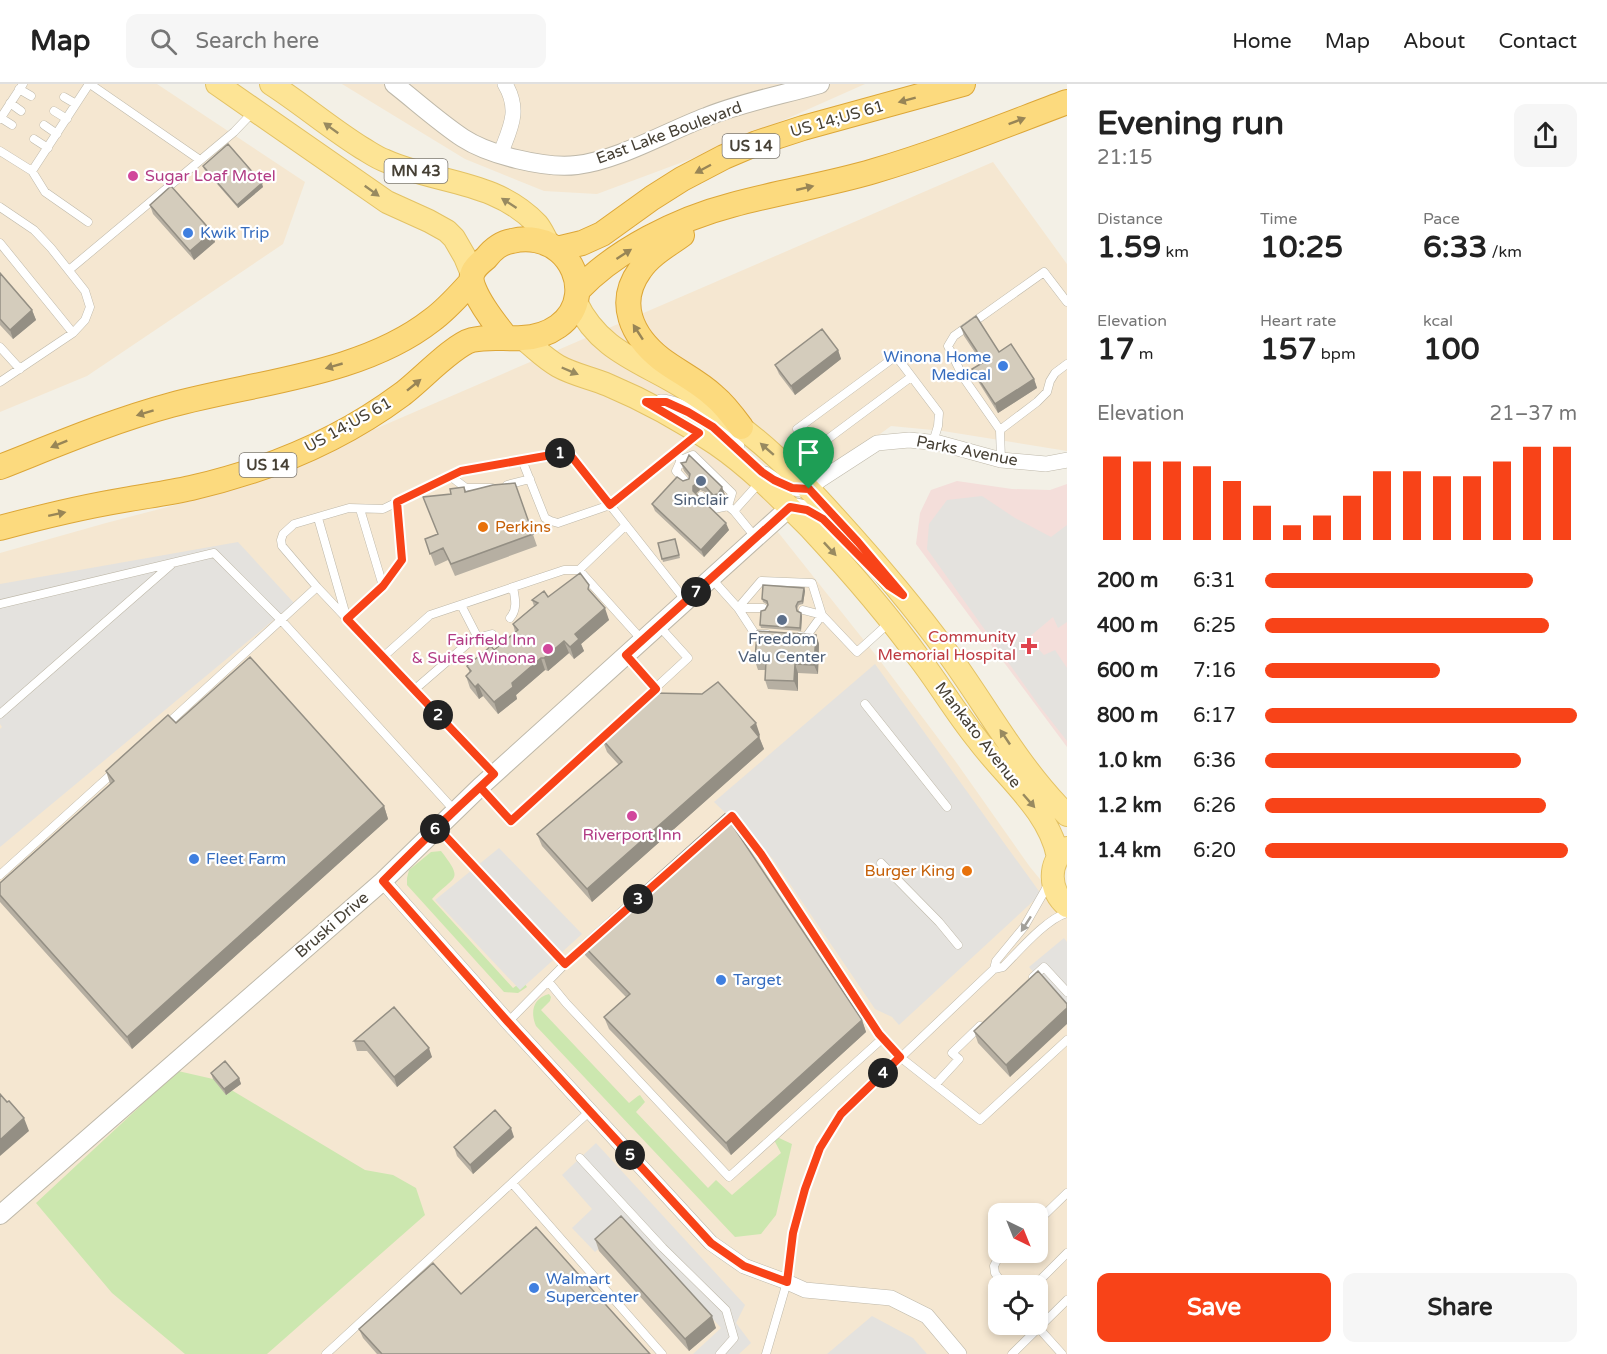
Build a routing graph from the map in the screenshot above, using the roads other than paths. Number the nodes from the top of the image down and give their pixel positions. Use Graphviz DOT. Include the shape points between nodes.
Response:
graph roads {
  1 [pos="89,84"];
  2 [pos="217,84"];
  3 [pos="394,84"];
  4 [pos="505,84"];
  5 [pos="820,84"];
  6 [pos="963,84"];
  7 [pos="279,86"];
  8 [pos="21,87"];
  9 [pos="31,96"];
  10 [pos="64,97"];
  11 [pos="1067,102"];
  12 [pos="10,103"];
  13 [pos="76,104"];
  14 [pos="255,110"];
  15 [pos="21,111"];
  16 [pos="54,111"];
  17 [pos="0,118"];
  18 [pos="66,119"];
  19 [pos="12,125"];
  20 [pos="44,125"];
  21 [pos="57,134"];
  22 [pos="34,139"];
  23 [pos="48,148"];
  24 [pos="0,151"];
  25 [pos="500,155"];
  26 [pos="200,160"];
  27 [pos="32,171"];
  28 [pos="749,201"];
  29 [pos="0,207"];
  30 [pos="88,222"];
  31 [pos="0,243"];
  32 [pos="553,247"];
  33 [pos="69,270"];
  34 [pos="472,278"];
  35 [pos="577,296"];
  36 [pos="1067,302"];
  37 [pos="73,333"];
  38 [pos="514,338"];
  39 [pos="0,347"];
  40 [pos="1067,364"];
  41 [pos="20,369"];
  42 [pos="911,377"];
  43 [pos="0,382"];
  44 [pos="646,402"];
  45 [pos="741,427"];
  46 [pos="1000,430"];
  47 [pos="699,433"];
  48 [pos="933,442"];
  49 [pos="674,453"];
  50 [pos="522,460"];
  51 [pos="1001,460"];
  52 [pos="1067,460"];
  53 [pos="683,462"];
  54 [pos="0,467"];
  55 [pos="450,476"];
  56 [pos="530,479"];
  57 [pos="761,481"];
  58 [pos="687,483"];
  59 [pos="507,485"];
  60 [pos="497,488"];
  61 [pos="809,489"];
  62 [pos="701,496"];
  63 [pos="397,502"];
  64 [pos="610,505"];
  65 [pos="728,506"];
  66 [pos="790,507"];
  67 [pos="360,509"];
  68 [pos="318,518"];
  69 [pos="626,525"];
  70 [pos="0,528"];
  71 [pos="756,538"];
  72 [pos="176,561"];
  73 [pos="579,570"];
  74 [pos="711,578"];
  75 [pos="317,586"];
  76 [pos="383,586"];
  77 [pos="513,587"];
  78 [pos="903,595"];
  79 [pos="686,601"];
  80 [pos="0,604"];
  81 [pos="461,605"];
  82 [pos="738,608"];
  83 [pos="763,608"];
  84 [pos="803,610"];
  85 [pos="822,615"];
  86 [pos="510,618"];
  87 [pos="347,619"];
  88 [pos="281,620"];
  89 [pos="891,621"];
  90 [pos="659,626"];
  91 [pos="492,634"];
  92 [pos="775,635"];
  93 [pos="795,636"];
  94 [pos="478,638"];
  95 [pos="642,640"];
  96 [pos="626,655"];
  97 [pos="383,657"];
  98 [pos="656,689"];
  99 [pos="414,690"];
  100 [pos="865,704"];
  101 [pos="0,714"];
  102 [pos="164,728"];
  103 [pos="124,763"];
  104 [pos="494,774"];
  105 [pos="480,787"];
  106 [pos="947,807"];
  107 [pos="454,810"];
  108 [pos="1067,815"];
  109 [pos="437,827"];
  110 [pos="714,832"];
  111 [pos="1059,860"];
  112 [pos="881,863"];
  113 [pos="0,875"];
  114 [pos="383,881"];
  115 [pos="1067,906"];
  116 [pos="1067,913"];
  117 [pos="600,933"];
  118 [pos="958,945"];
  119 [pos="565,964"];
  120 [pos="994,969"];
  121 [pos="548,981"];
  122 [pos="1028,983"];
  123 [pos="1067,992"];
  124 [pos="508,1022"];
  125 [pos="986,1022"];
  126 [pos="883,1038"];
  127 [pos="1067,1040"];
  128 [pos="900,1057"];
  129 [pos="936,1084"];
  130 [pos="590,1112"];
  131 [pos="580,1158"];
  132 [pos="512,1183"];
  133 [pos="1067,1193"];
  134 [pos="1048,1211"];
  135 [pos="0,1215"];
  136 [pos="1067,1253"];
  137 [pos="1045,1275"];
  138 [pos="787,1282"];
  139 [pos="1067,1300"];
  140 [pos="1048,1316"];
  141 [pos="1029,1335"];
  142 [pos="1045,1335"];
  143 [pos="326,1354"];
  144 [pos="662,1354"];
  145 [pos="720,1354"];
  146 [pos="766,1354"];
  147 [pos="959,1354"];
  148 [pos="1012,1354"];
  149 [pos="1062,1354"];
  1 -- 13 [label="lane"];
  1 -- 26 [label="lane"];
  2 -- 14 [label="main road, MN 43"];
  3 -- 25 [label="street, East Lake Boulevard" via="465,139"];
  4 -- 25 [label="street" via="514,108"];
  5 -- 25 [label="street, East Lake Boulevard" via="718,112 627,151 578,165 558,166"];
  6 -- 32 [label="highway, US 14;US 61 / US 14, one-way" via="757,143 682,179 602,234 582,243"];
  32 -- 7 [label="main road, MN 43, one-way" via="538,226 492,193 385,161 339,134"];
  8 -- 9 [label="lane"];
  8 -- 12 [label="lane"];
  10 -- 13 [label="lane"];
  28 -- 11 [label="highway, US 14;US 61 / US 14, one-way" via="874,171"];
  12 -- 15 [label="lane"];
  12 -- 17 [label="lane"];
  13 -- 18 [label="lane"];
  14 -- 26 [label="lane"];
  14 -- 34 [label="main road, MN 43, one-way" via="387,202 447,231 465,257"];
  16 -- 18 [label="lane"];
  17 -- 19 [label="lane"];
  18 -- 21 [label="lane"];
  20 -- 21 [label="lane"];
  21 -- 23 [label="lane"];
  22 -- 23 [label="lane"];
  23 -- 27 [label="lane"];
  24 -- 27 [label="lane"];
  26 -- 33 [label="lane"];
  27 -- 30 [label="lane" via="45,192"];
  35 -- 28 [label="highway, US 14;US 61 / US 14, one-way" via="611,263 663,231"];
  45 -- 28 [label="highway, one-way" via="713,395 648,347 632,324 628,306 634,280 648,260 683,234"];
  29 -- 33 [label="lane" via="34,230"];
  31 -- 37 [label="lane"];
  32 -- 34 [label="highway, US 14;US 61 / US 14" via="530,239 502,243"];
  32 -- 35 [label="highway" via="571,266"];
  33 -- 37 [label="lane" via="85,291 90,307"];
  34 -- 38 [label="highway" via="490,319"];
  34 -- 54 [label="highway, US 14;US 61 / US 14, one-way" via="433,320 375,352 317,371 113,422"];
  35 -- 38 [label="highway, US 14;US 61 / US 14" via="568,318 561,324 547,333"];
  35 -- 45 [label="main road, Mankato Avenue" via="582,313 610,346"];
  36 -- 46 [label="lane" via="1044,272 954,336 948,346 963,377"];
  37 -- 41 [label="lane"];
  38 -- 44 [label="main road, Mankato Avenue, one-way" via="575,374"];
  70 -- 38 [label="highway, US 14;US 61 / US 14, one-way" via="191,488 268,465 328,440 373,414 461,345 471,340"];
  39 -- 41 [label="lane"];
  40 -- 46 [label="lane" via="1055,373 1047,392 1037,402"];
  41 -- 43 [label="lane"];
  42 -- 42 [label="lane" via="896,356 797,429 813,450"];
  42 -- 48 [label="lane" via="939,413"];
  44 -- 47 [label="main road, Mankato Avenue"];
  44 -- 61 [label="street" via="666,402 688,412 713,427 774,480 792,488"];
  61 -- 45 [label="main road, Mankato Avenue, one-way"];
  46 -- 51 [label="lane"];
  47 -- 49 [label="lane"];
  47 -- 57 [label="main road, Mankato Avenue"];
  48 -- 51 [label="street, Parks Avenue"];
  48 -- 61 [label="street, Parks Avenue" via="877,443"];
  49 -- 53 [label="lane"];
  49 -- 64 [label="lane"];
  50 -- 55 [label="lane"];
  50 -- 56 [label="lane"];
  50 -- 64 [label="lane" via="568,452"];
  51 -- 52 [label="street, Parks Avenue" via="1046,464"];
  53 -- 58 [label="lane" via="676,471"];
  53 -- 65 [label="lane" via="693,455 732,493"];
  55 -- 60 [label="lane" via="466,488"];
  55 -- 63 [label="lane"];
  56 -- 59 [label="lane"];
  56 -- 64 [label="lane" via="545,518 551,521 558,523"];
  57 -- 65 [label="lane"];
  57 -- 66 [label="main road, Mankato Avenue"];
  61 -- 78 [label="main road, Mankato Avenue"];
  62 -- 65 [label="lane" via="714,509"];
  63 -- 67 [label="lane" via="383,509"];
  63 -- 76 [label="lane" via="402,560"];
  64 -- 69 [label="lane"];
  65 -- 71 [label="lane"];
  66 -- 71 [label="street, Bruski Drive"];
  66 -- 78 [label="street" via="823,519 889,586"];
  66 -- 89 [label="main road, Mankato Avenue, one-way"];
  67 -- 68 [label="lane" via="349,508"];
  67 -- 76 [label="lane"];
  68 -- 75 [label="lane" via="294,524 281,540"];
  68 -- 87 [label="lane"];
  69 -- 73 [label="lane"];
  69 -- 79 [label="lane"];
  71 -- 74 [label="street, Bruski Drive"];
  72 -- 80 [label="lane"];
  72 -- 88 [label="lane" via="214,553"];
  72 -- 101 [label="lane"];
  73 -- 77 [label="lane" via="564,570"];
  73 -- 95 [label="lane"];
  74 -- 79 [label="street, Bruski Drive"];
  74 -- 82 [label="lane"];
  75 -- 87 [label="lane"];
  75 -- 88 [label="lane"];
  76 -- 87 [label="lane"];
  77 -- 81 [label="lane"];
  77 -- 86 [label="lane" via="516,607"];
  108 -- 78 [label="main road, Mankato Avenue, one-way" via="1034,778"];
  79 -- 90 [label="street, Bruski Drive"];
  81 -- 94 [label="lane"];
  81 -- 97 [label="lane" via="430,615"];
  82 -- 83 [label="lane"];
  82 -- 85 [label="lane" via="761,580 812,583"];
  82 -- 92 [label="lane" via="755,634"];
  84 -- 85 [label="lane"];
  85 -- 89 [label="lane" via="856,652"];
  85 -- 93 [label="lane" via="806,637"];
  87 -- 97 [label="lane"];
  88 -- 102 [label="lane"];
  88 -- 107 [label="lane"];
  89 -- 111 [label="main road, Mankato Avenue, one-way" via="976,739 1039,812 1052,834"];
  90 -- 95 [label="street, Bruski Drive"];
  90 -- 98 [label="lane" via="688,658"];
  91 -- 94 [label="lane"];
  94 -- 99 [label="lane"];
  95 -- 96 [label="street, Bruski Drive"];
  96 -- 98 [label="lane"];
  96 -- 104 [label="street, Bruski Drive"];
  97 -- 99 [label="lane"];
  98 -- 105 [label="lane" via="511,821"];
  99 -- 104 [label="lane"];
  100 -- 106 [label="lane"];
  103 -- 113 [label="lane"];
  104 -- 105 [label="street, Bruski Drive"];
  105 -- 107 [label="street, Bruski Drive"];
  107 -- 109 [label="street, Bruski Drive"];
  109 -- 114 [label="street, Bruski Drive"];
  109 -- 119 [label="lane"];
  110 -- 126 [label="lane" via="732,816"];
  111 -- 115 [label="main road, Mankato Avenue" via="1054,890"];
  111 -- 120 [label="lane, one-way" via="1038,905"];
  112 -- 118 [label="lane"];
  114 -- 124 [label="street"];
  114 -- 135 [label="street, Bruski Drive"];
  116 -- 120 [label="lane" via="1051,921 1003,967"];
  117 -- 119 [label="lane"];
  119 -- 121 [label="lane"];
  120 -- 128 [label="lane"];
  121 -- 124 [label="lane"];
  121 -- 126 [label="lane" via="729,1177"];
  122 -- 123 [label="lane" via="1044,967"];
  124 -- 130 [label="street"];
  125 -- 129 [label="lane" via="952,1053 959,1059"];
  126 -- 128 [label="lane"];
  127 -- 129 [label="lane" via="980,1120"];
  128 -- 129 [label="lane"];
  128 -- 138 [label="lane" via="841,1114 820,1148 793,1233"];
  130 -- 132 [label="lane"];
  130 -- 138 [label="street" via="711,1243 744,1266"];
  131 -- 145 [label="lane" via="726,1310 734,1338"];
  132 -- 143 [label="lane"];
  132 -- 144 [label="lane"];
  133 -- 134 [label="lane"];
  136 -- 137 [label="lane"];
  138 -- 146 [label="lane"];
  138 -- 147 [label="street" via="805,1290 891,1298 927,1316"];
  139 -- 140 [label="lane"];
  141 -- 148 [label="lane"];
  142 -- 149 [label="lane"];
}
